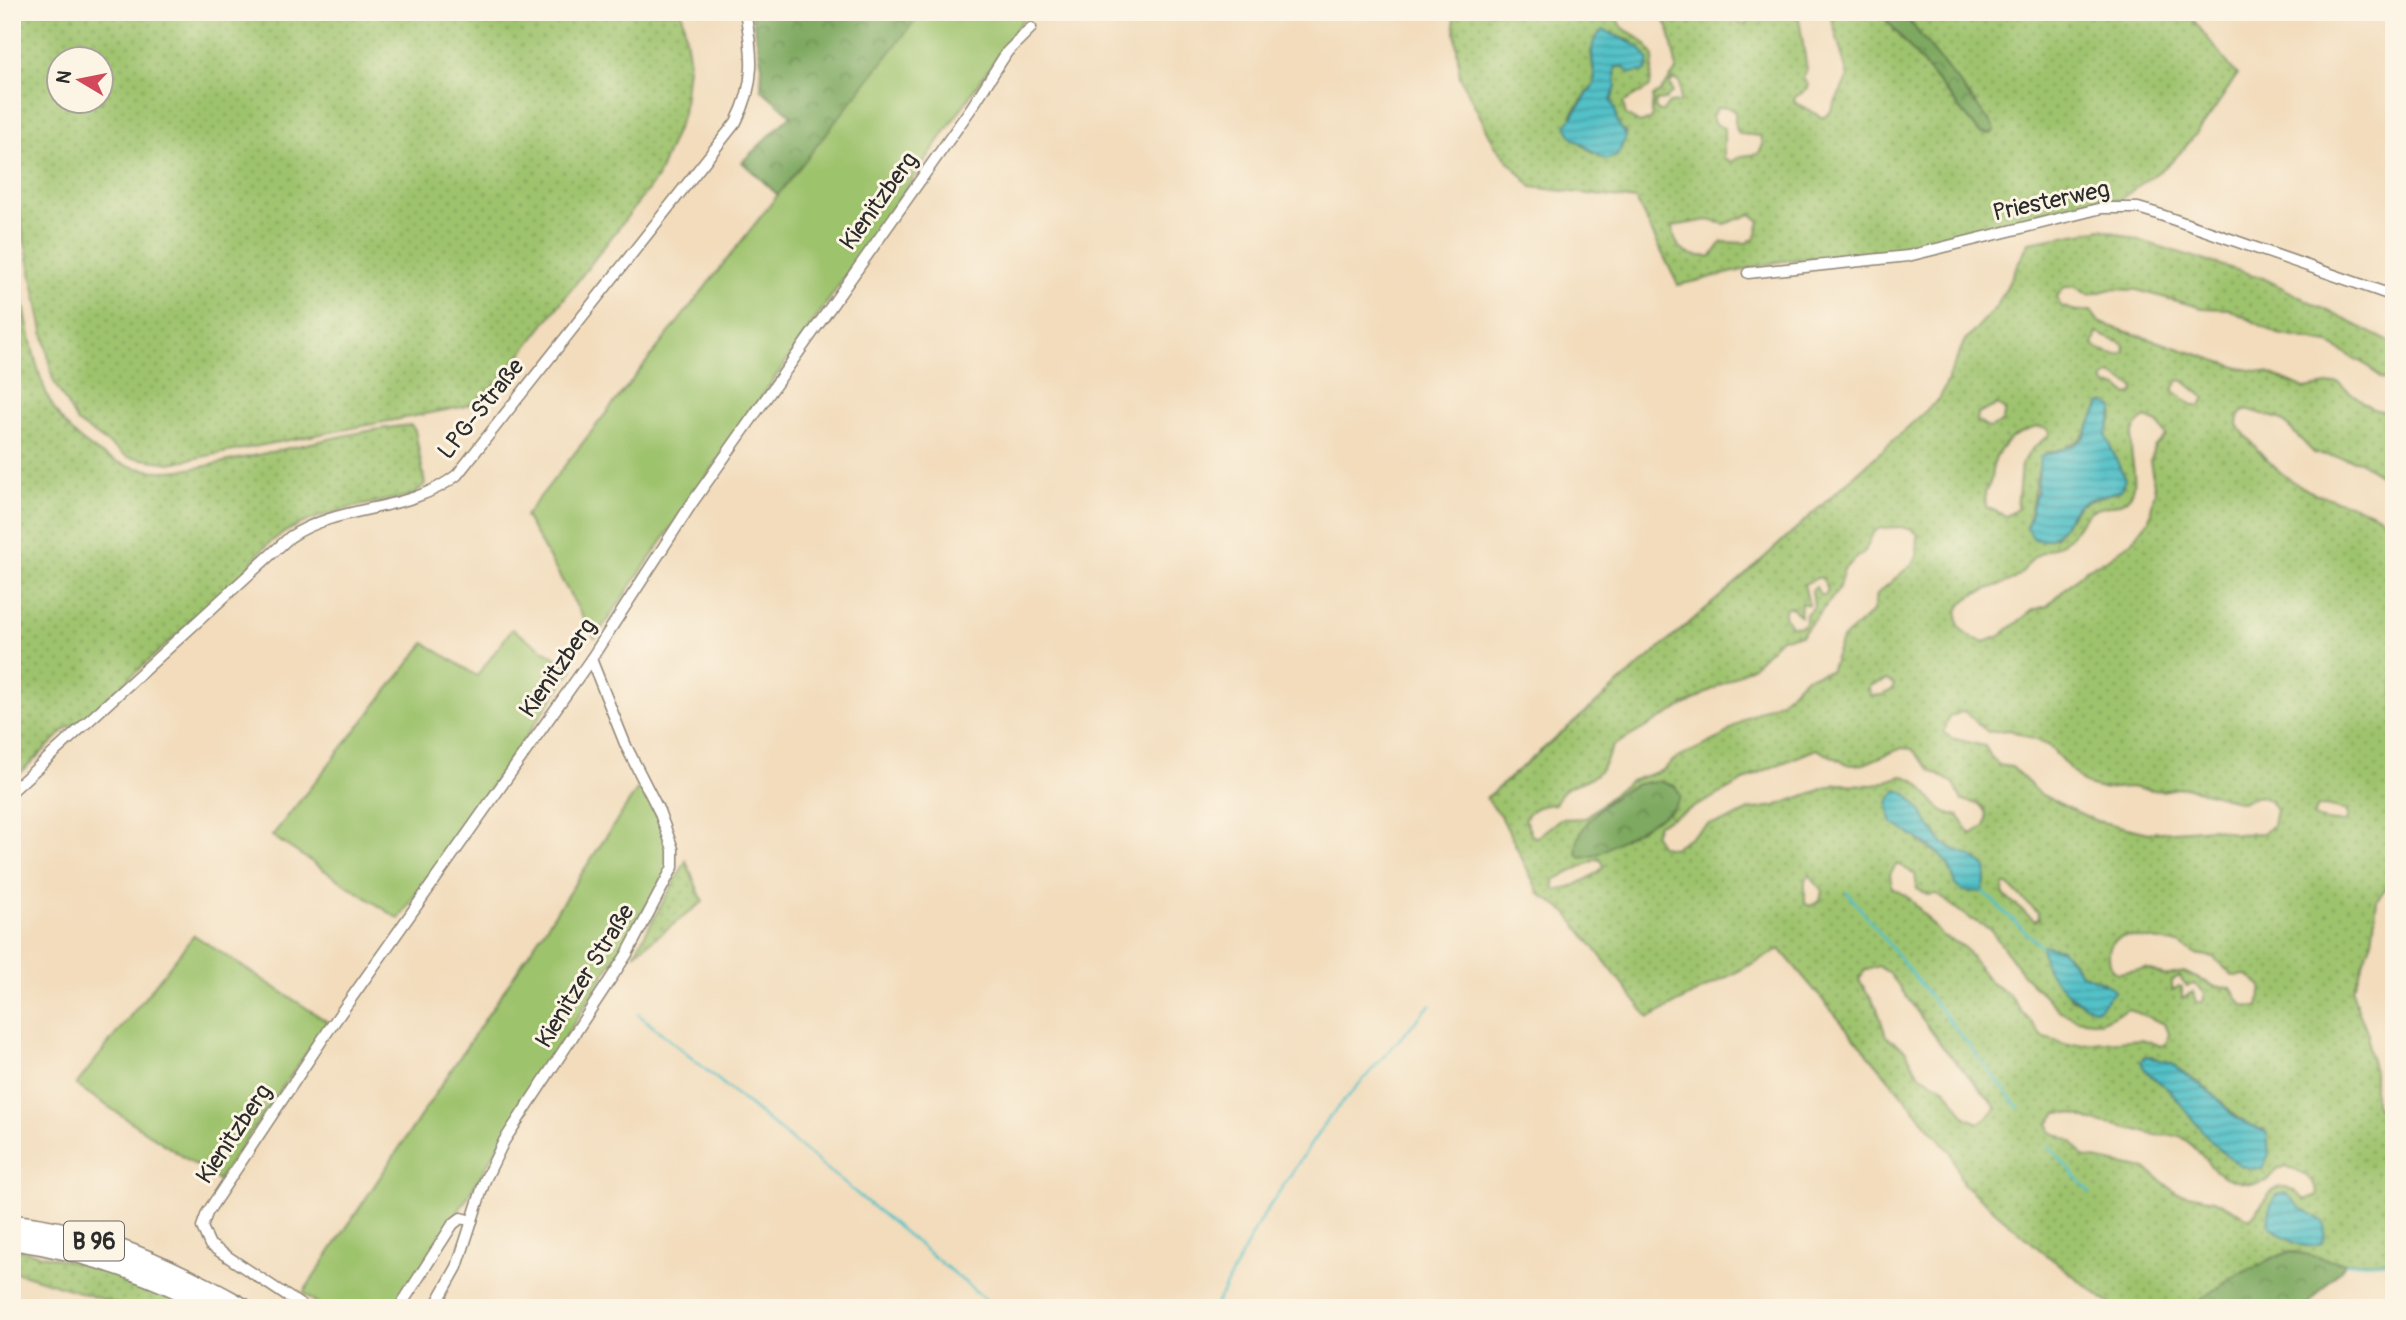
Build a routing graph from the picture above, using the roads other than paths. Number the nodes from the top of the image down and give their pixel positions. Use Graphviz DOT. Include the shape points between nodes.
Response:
graph roads {
  1 [pos="744,12"];
  2 [pos="1031,28"];
  3 [pos="1748,273"];
  4 [pos="2394,296"];
  5 [pos="591,659"];
  6 [pos="12,791"];
  7 [pos="472,1221"];
  8 [pos="12,1224"];
  9 [pos="12,1240"];
  10 [pos="215,1308"];
  11 [pos="244,1308"];
  12 [pos="305,1308"];
  13 [pos="399,1308"];
  14 [pos="434,1308"];
  1 -- 6 [label="street, LPG-Straße" via="752,72 748,96 736,122 457,475 412,498 324,518 290,537"];
  2 -- 5 [label="street, Kienitzberg" via="1007,52 851,275 686,512"];
  3 -- 4 [label="street, Priesterweg" via="1908,256 2121,206 2155,213"];
  5 -- 7 [label="street, Kienitzer Straße" via="626,746 659,811 673,849 673,867 627,954 504,1141"];
  5 -- 12 [label="street, Kienitzberg" via="328,1031 207,1213 202,1227 210,1245"];
  7 -- 13 [label="street" via="461,1219 453,1224"];
  7 -- 14 [label="street, Kienitzer Straße" via="457,1267"];
  8 -- 11 [label="highway, B 96" via="68,1234 142,1257"];
  9 -- 10 [label="highway, B 96" via="139,1272"];
}
